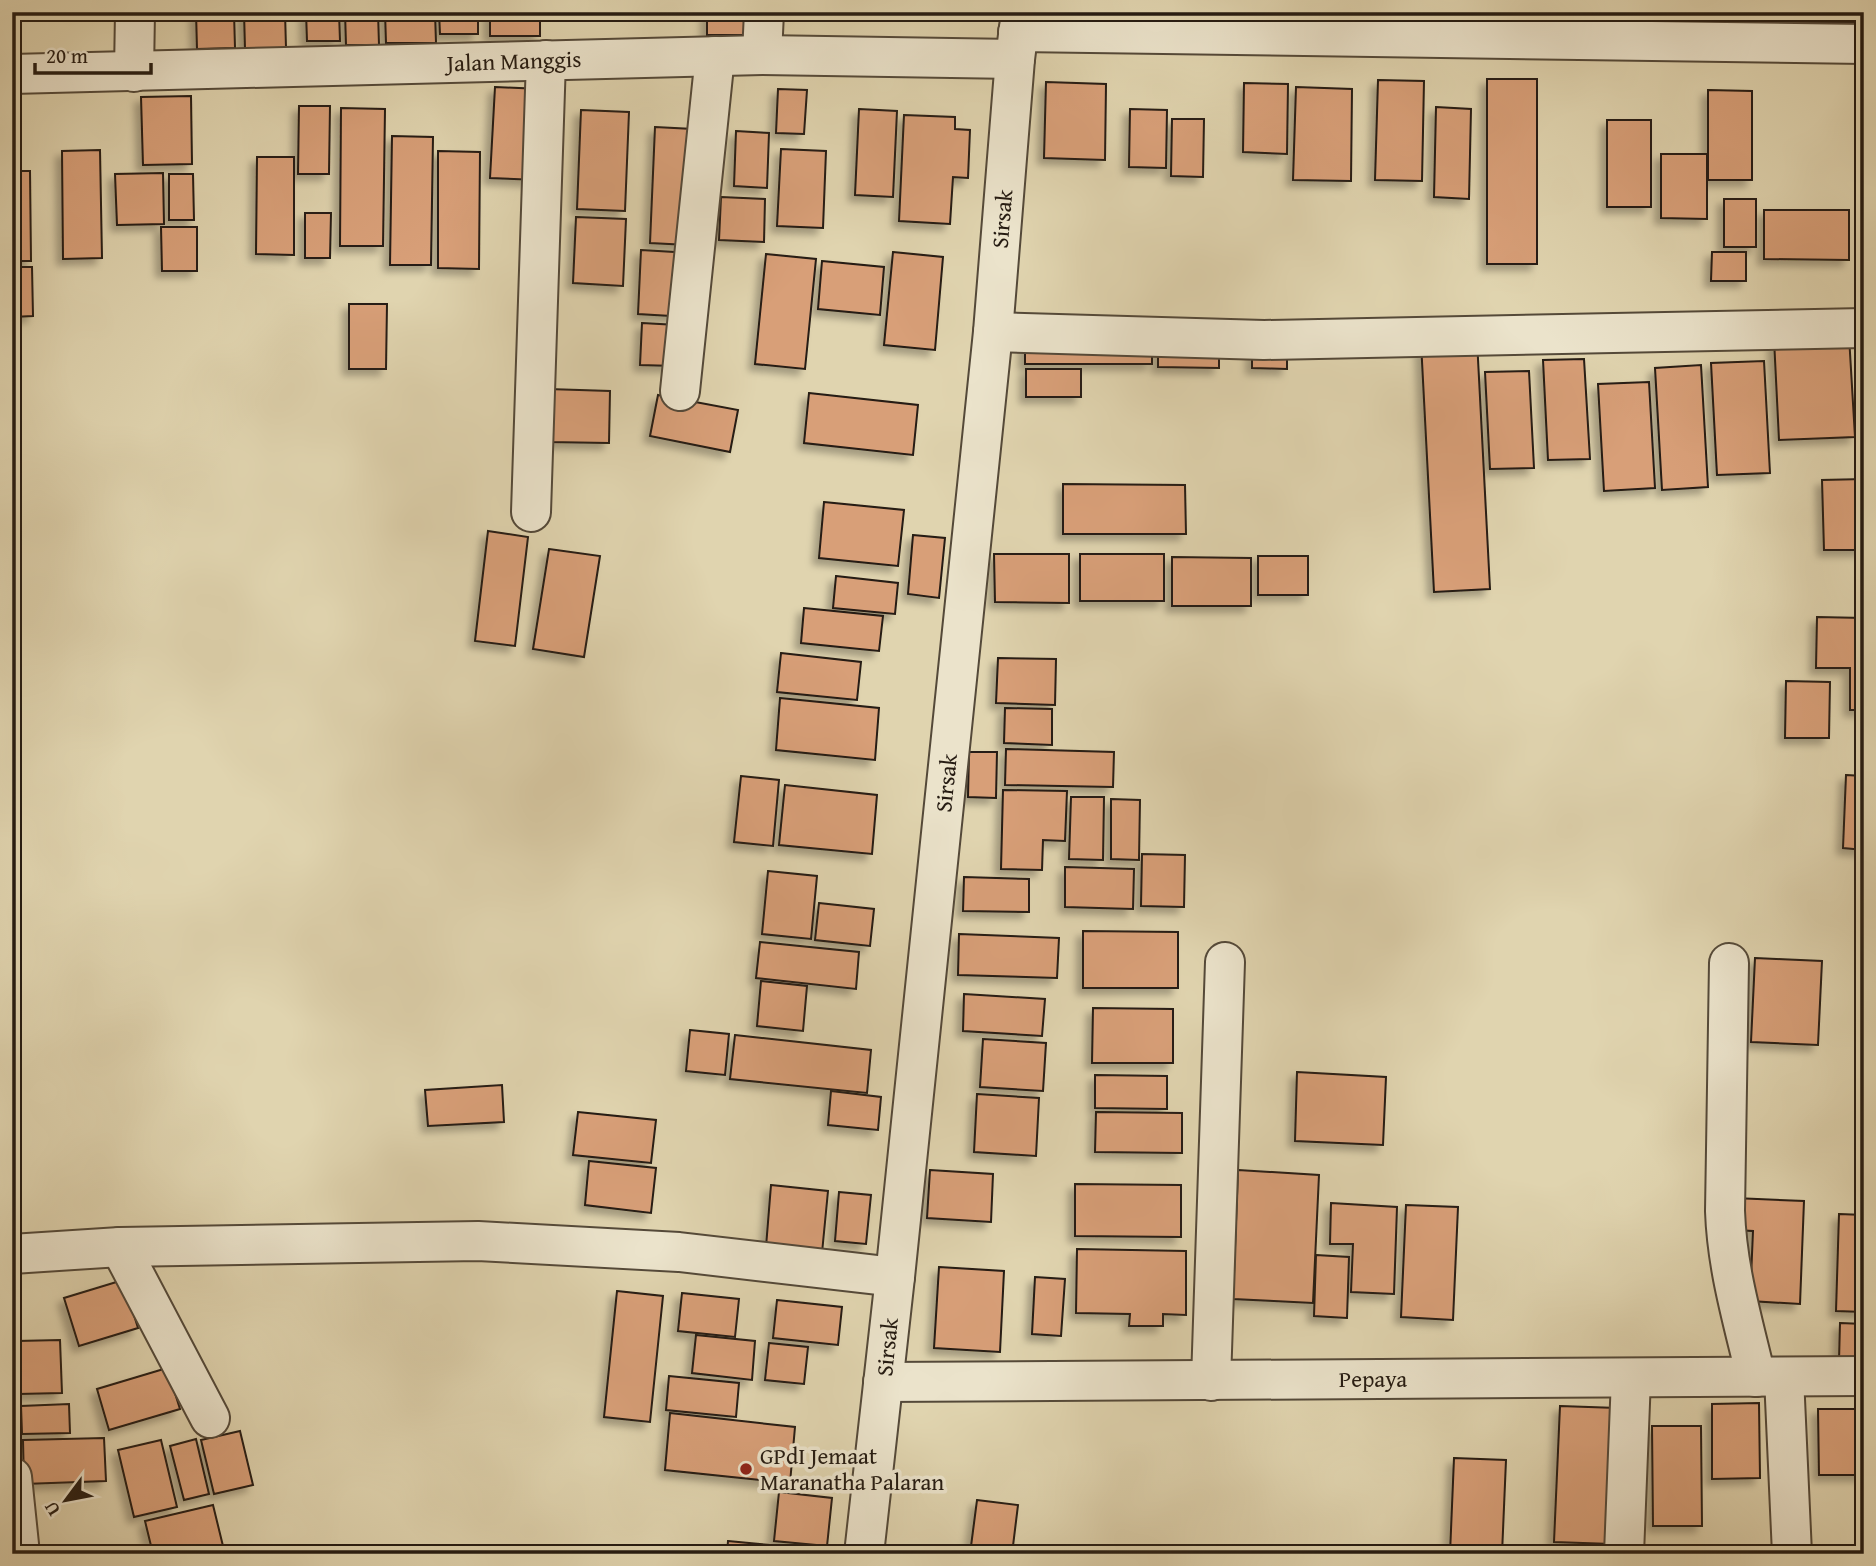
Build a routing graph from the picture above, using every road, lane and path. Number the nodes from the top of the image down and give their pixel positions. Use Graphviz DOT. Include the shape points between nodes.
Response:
graph roads {
  1 [pos="135,12"];
  2 [pos="764,12"];
  3 [pos="1752,27"];
  4 [pos="1018,34"];
  5 [pos="1864,44"];
  6 [pos="762,55"];
  7 [pos="715,56"];
  8 [pos="546,60"];
  9 [pos="134,72"];
  10 [pos="12,74"];
  11 [pos="1864,328"];
  12 [pos="993,332"];
  13 [pos="680,391"];
  14 [pos="531,512"];
  15 [pos="1225,962"];
  16 [pos="1729,963"];
  17 [pos="120,1247"];
  18 [pos="12,1254"];
  19 [pos="895,1277"];
  20 [pos="1864,1376"];
  21 [pos="1770,1377"];
  22 [pos="1631,1378"];
  23 [pos="1211,1381"];
  24 [pos="883,1382"];
  25 [pos="210,1418"];
  26 [pos="12,1477"];
  27 [pos="20,1554"];
  28 [pos="864,1554"];
  29 [pos="1624,1554"];
  30 [pos="1792,1554"];
  1 -- 9 [label="street"];
  2 -- 6 [label="street"];
  3 -- 4 [label="street, Jalan Manggis"];
  3 -- 5 [label="street, Jalan Manggis"];
  4 -- 6 [label="street, Jalan Manggis"];
  4 -- 12 [label="street, Sirsak"];
  6 -- 7 [label="street, Jalan Manggis"];
  7 -- 8 [label="street, Jalan Manggis"];
  7 -- 13 [label="street"];
  8 -- 9 [label="street, Jalan Manggis"];
  8 -- 14 [label="street"];
  9 -- 10 [label="street, Jalan Manggis"];
  11 -- 12 [label="street" via="1264,340"];
  12 -- 19 [label="street, Sirsak"];
  15 -- 23 [label="street"];
  16 -- 21 [label="street" via="1726,1244 1734,1285"];
  17 -- 18 [label="street"];
  17 -- 19 [label="street" via="478,1241 679,1252"];
  17 -- 25 [label="street"];
  19 -- 24 [label="street, Sirsak"];
  20 -- 21 [label="street, Pepaya"];
  21 -- 22 [label="street, Pepaya"];
  21 -- 30 [label="street"];
  22 -- 23 [label="street, Pepaya"];
  22 -- 29 [label="street"];
  23 -- 24 [label="street, Pepaya"];
  24 -- 28 [label="street, Sirsak"];
  26 -- 27 [label="street"];
}
